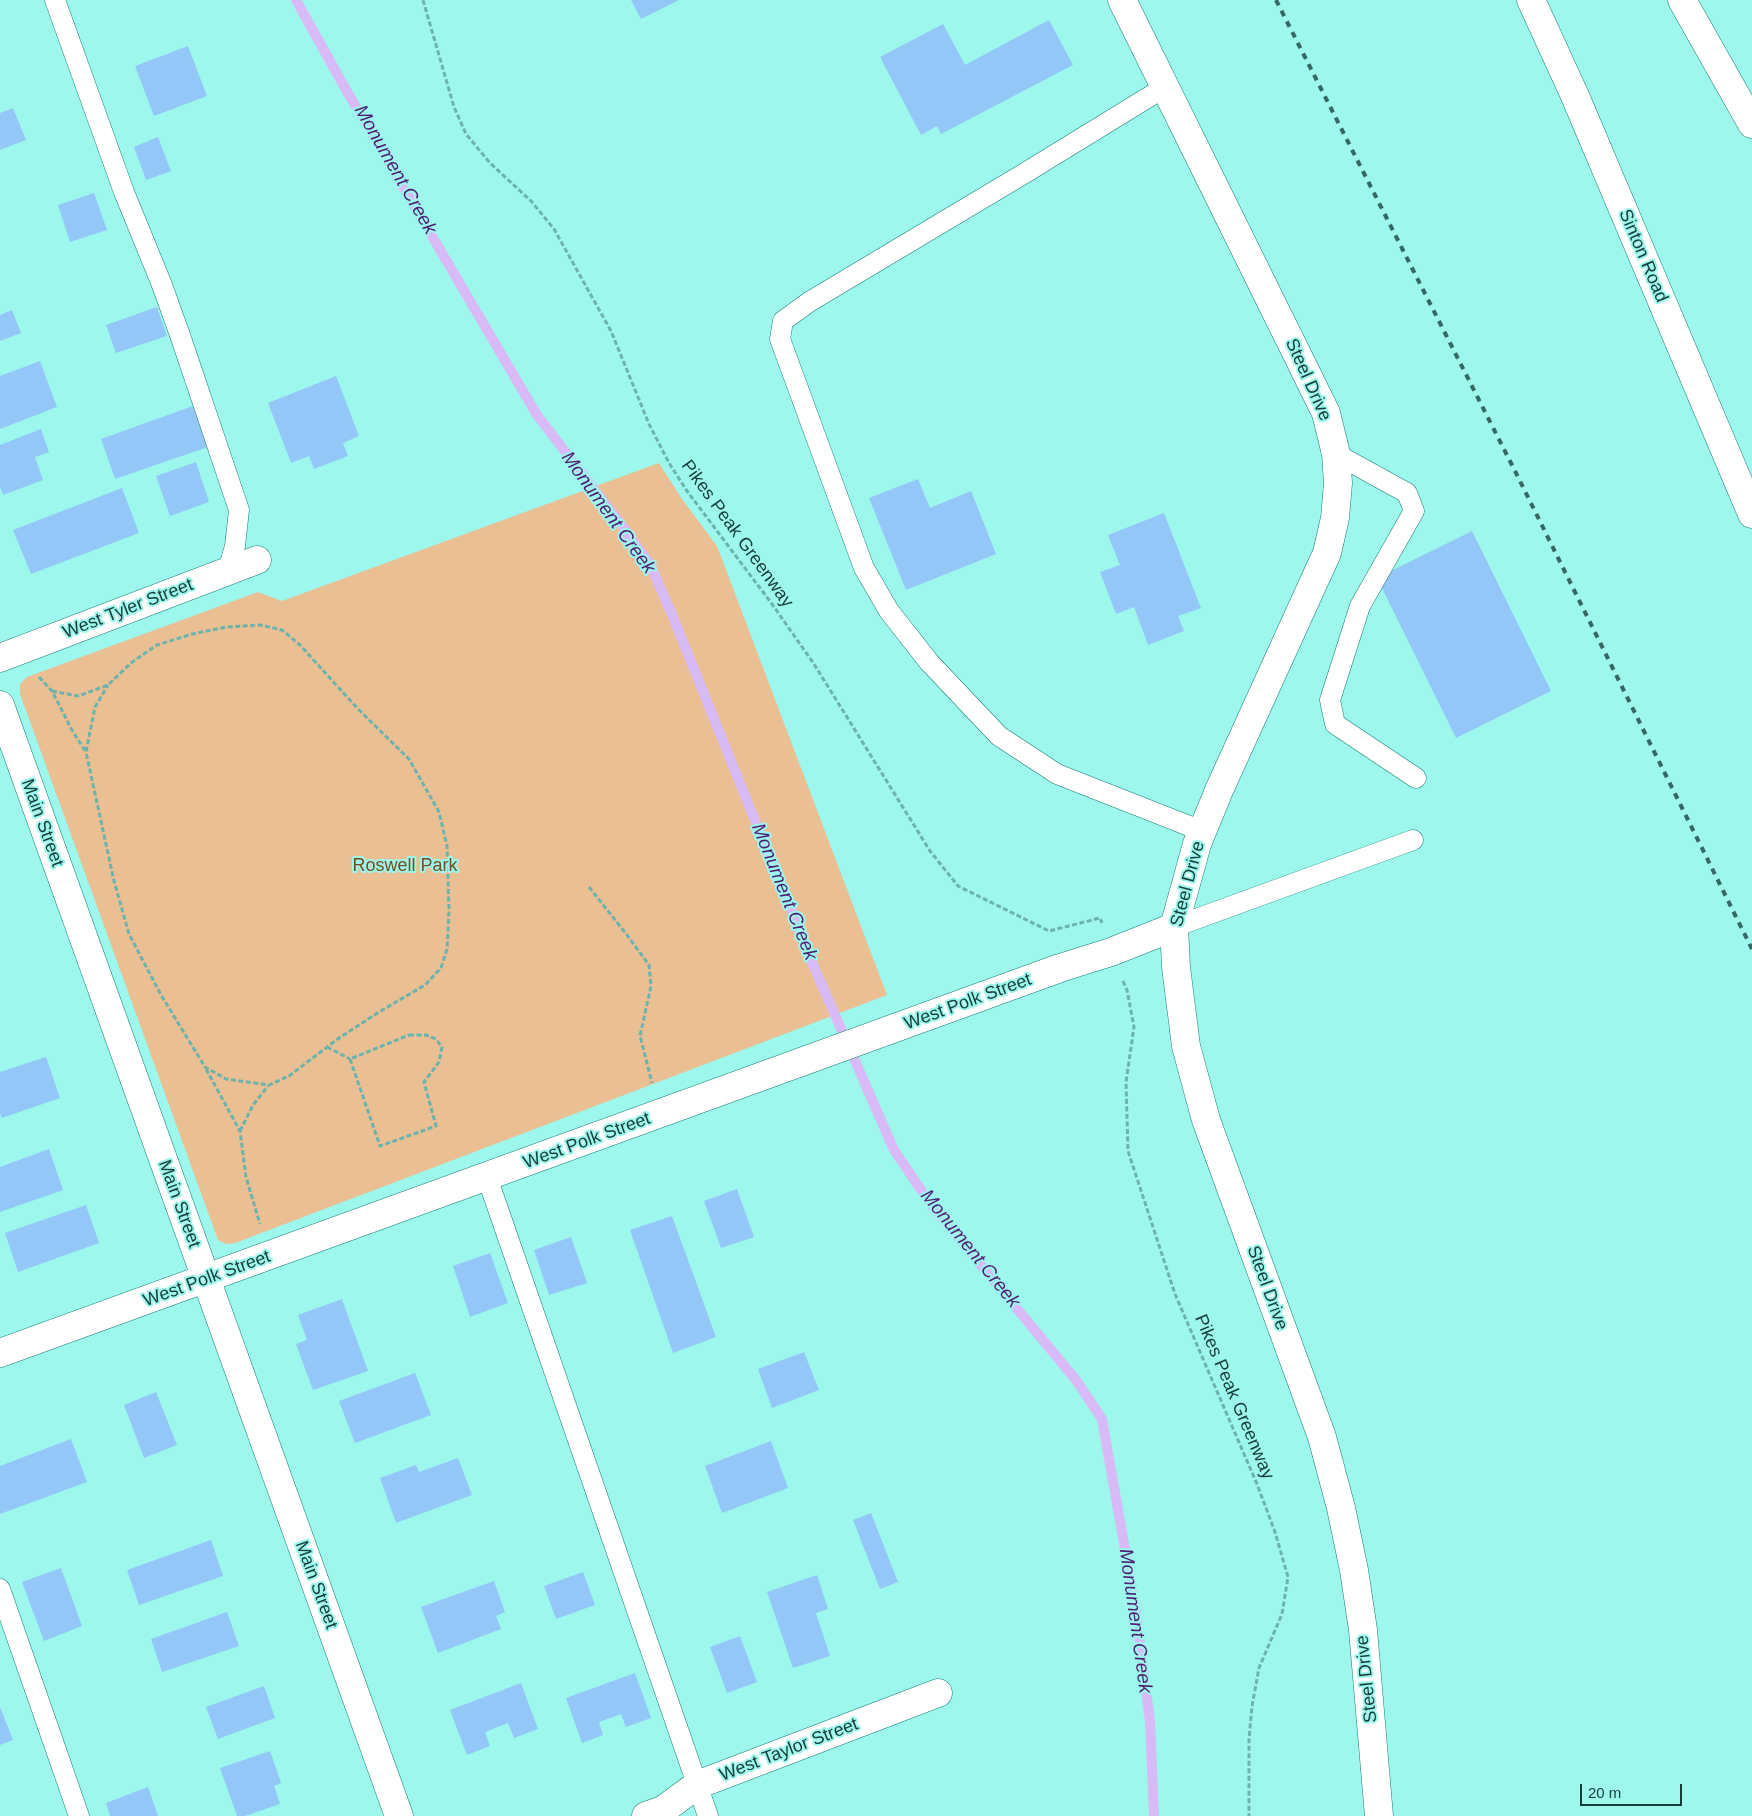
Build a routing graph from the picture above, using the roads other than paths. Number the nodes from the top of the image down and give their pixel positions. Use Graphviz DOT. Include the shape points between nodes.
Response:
graph roads {
  1 [pos="55,0"];
  2 [pos="1122,0"];
  3 [pos="1532,0"];
  4 [pos="1682,0"];
  5 [pos="1165,87"];
  6 [pos="1752,124"];
  7 [pos="1336,454"];
  8 [pos="1752,514"];
  9 [pos="256,560"];
  10 [pos="228,571"];
  11 [pos="8,656"];
  12 [pos="0,705"];
  13 [pos="1416,778"];
  14 [pos="1202,831"];
  15 [pos="1413,840"];
  16 [pos="1174,927"];
  17 [pos="487,1177"];
  18 [pos="206,1280"];
  19 [pos="0,1353"];
  20 [pos="0,1588"];
  21 [pos="938,1693"];
  22 [pos="697,1785"];
  23 [pos="80,1816"];
  24 [pos="399,1816"];
  25 [pos="646,1816"];
  26 [pos="708,1816"];
  27 [pos="1380,1816"];
  1 -- 10 [label="lane" via="124,192 162,285 239,510"];
  2 -- 5 [label="main road, Steel Drive"];
  3 -- 8 [label="main road, Sinton Road"];
  4 -- 6 [label="main road"];
  5 -- 7 [label="main road, Steel Drive" via="1326,414"];
  5 -- 14 [label="lane" via="809,302 783,321 780,339 864,568 889,611 929,662 999,736 1057,774"];
  7 -- 13 [label="lane" via="1407,493 1414,511 1360,606 1330,700 1335,724"];
  7 -- 14 [label="main road, Steel Drive" via="1336,518 1327,553"];
  9 -- 10 [label="main road, West Tyler Street"];
  10 -- 11 [label="main road, West Tyler Street"];
  12 -- 18 [label="main road, Main Street"];
  14 -- 16 [label="main road, Steel Drive"];
  15 -- 16 [label="lane"];
  16 -- 17 [label="main road, West Polk Street"];
  16 -- 27 [label="main road, Steel Drive" via="1186,1046 1198,1093 1322,1437 1341,1508 1363,1630"];
  17 -- 18 [label="main road, West Polk Street"];
  17 -- 22 [label="lane"];
  18 -- 19 [label="main road, West Polk Street"];
  18 -- 24 [label="main road, Main Street"];
  20 -- 23 [label="lane"];
  21 -- 22 [label="main road, West Taylor Street"];
  22 -- 25 [label="main road, West Taylor Street" via="663,1810"];
  22 -- 26 [label="lane"];
}
